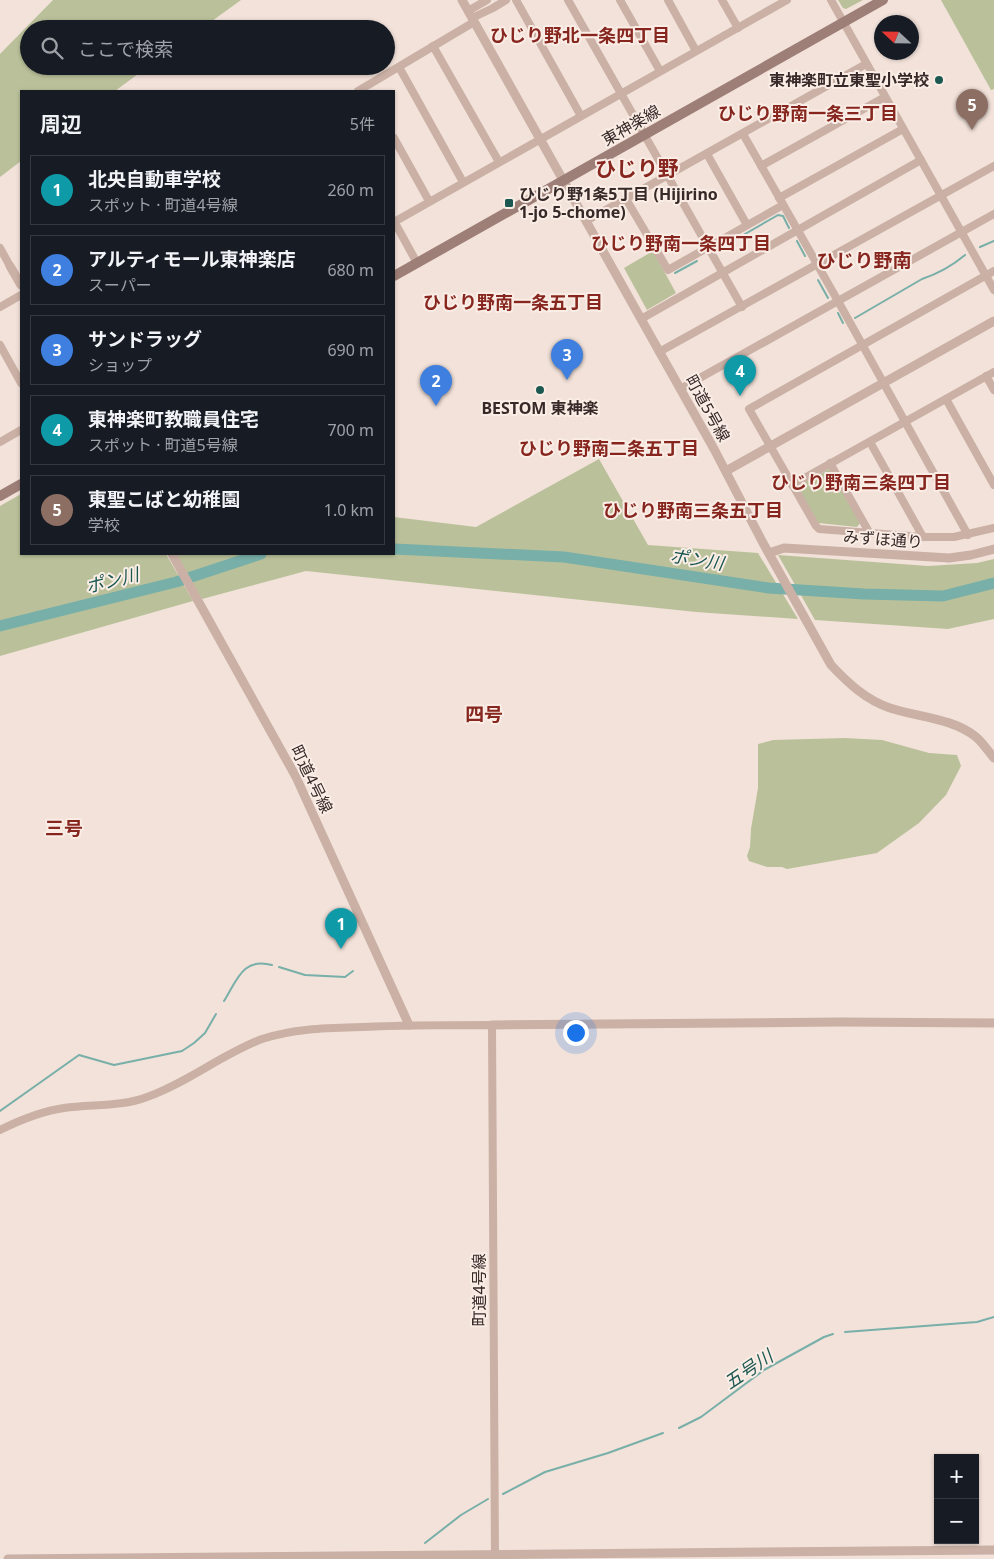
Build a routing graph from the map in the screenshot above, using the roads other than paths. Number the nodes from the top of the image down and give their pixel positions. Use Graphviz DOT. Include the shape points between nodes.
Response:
graph roads {
  1 [pos="462,0"];
  2 [pos="487,0"];
  3 [pos="506,0"];
  4 [pos="516,0"];
  5 [pos="568,0"];
  6 [pos="620,0"];
  7 [pos="668,0"];
  8 [pos="722,0"];
  9 [pos="787,0"];
  10 [pos="831,0"];
  11 [pos="882,0"];
  12 [pos="478,2"];
  13 [pos="777,2"];
  14 [pos="471,17"];
  15 [pos="843,22"];
  16 [pos="738,28"];
  17 [pos="432,46"];
  18 [pos="696,51"];
  19 [pos="866,64"];
  20 [pos="399,67"];
  21 [pos="395,70"];
  22 [pos="660,71"];
  23 [pos="386,75"];
  24 [pos="363,90"];
  25 [pos="620,94"];
  26 [pos="885,97"];
  27 [pos="581,116"];
  28 [pos="903,129"];
  29 [pos="743,134"];
  30 [pos="644,135"];
  31 [pos="540,139"];
  32 [pos="395,140"];
  33 [pos="707,154"];
  34 [pos="920,160"];
  35 [pos="499,162"];
  36 [pos="761,166"];
  37 [pos="994,166"];
  38 [pos="667,176"];
  39 [pos="564,180"];
  40 [pos="463,182"];
  41 [pos="941,196"];
  42 [pos="626,199"];
  43 [pos="429,201"];
  44 [pos="781,202"];
  45 [pos="994,214"];
  46 [pos="395,221"];
  47 [pos="586,221"];
  48 [pos="395,224"];
  49 [pos="747,225"];
  50 [pos="797,230"];
  51 [pos="961,232"];
  52 [pos="0,248"];
  53 [pos="708,248"];
  54 [pos="417,263"];
  55 [pos="817,265"];
  56 [pos="10,266"];
  57 [pos="994,271"];
  58 [pos="722,273"];
  59 [pos="395,275"];
  60 [pos="986,275"];
  61 [pos="20,284"];
  62 [pos="994,290"];
  63 [pos="20,296"];
  64 [pos="838,301"];
  65 [pos="0,307"];
  66 [pos="742,307"];
  67 [pos="640,319"];
  68 [pos="994,321"];
  69 [pos="0,345"];
  70 [pos="862,345"];
  71 [pos="660,352"];
  72 [pos="994,372"];
  73 [pos="986,376"];
  74 [pos="20,381"];
  75 [pos="884,383"];
  76 [pos="680,389"];
  77 [pos="994,390"];
  78 [pos="946,399"];
  79 [pos="906,422"];
  80 [pos="20,430"];
  81 [pos="1,438"];
  82 [pos="870,442"];
  83 [pos="770,447"];
  84 [pos="830,463"];
  85 [pos="726,471"];
  86 [pos="20,485"];
  87 [pos="792,485"];
  88 [pos="994,485"];
  89 [pos="0,496"];
  90 [pos="994,528"];
  91 [pos="869,532"];
  92 [pos="968,535"];
  93 [pos="923,537"];
  94 [pos="994,549"];
  95 [pos="769,552"];
  96 [pos="173,555"];
  97 [pos="994,758"];
  98 [pos="994,1023"];
  99 [pos="409,1025"];
  100 [pos="492,1025"];
  101 [pos="0,1130"];
  102 [pos="994,1550"];
  103 [pos="495,1557"];
  104 [pos="8,1559"];
  1 -- 14 [label="street, 町道5号線"];
  2 -- 12 [label="street"];
  3 -- 14 [label="street"];
  4 -- 27 [label="street"];
  5 -- 25 [label="street"];
  6 -- 22 [label="street"];
  7 -- 18 [label="street"];
  8 -- 16 [label="street"];
  9 -- 13 [label="street"];
  10 -- 15 [label="street"];
  11 -- 15 [label="main road, 東神楽線"];
  12 -- 14 [label="street"];
  13 -- 16 [label="street"];
  14 -- 17 [label="street"];
  14 -- 31 [label="street, 町道5号線"];
  15 -- 19 [label="street"];
  15 -- 30 [label="main road, 東神楽線"];
  16 -- 18 [label="street"];
  17 -- 20 [label="street"];
  17 -- 35 [label="street"];
  18 -- 22 [label="street"];
  19 -- 26 [label="street"];
  19 -- 29 [label="street"];
  20 -- 21 [label="street"];
  20 -- 40 [label="street"];
  22 -- 25 [label="street"];
  23 -- 24 [label="street"];
  25 -- 27 [label="street"];
  25 -- 30 [label="street"];
  26 -- 28 [label="street"];
  26 -- 36 [label="street"];
  27 -- 31 [label="street"];
  28 -- 34 [label="street"];
  28 -- 44 [label="street"];
  29 -- 33 [label="street"];
  29 -- 36 [label="street"];
  30 -- 38 [label="street"];
  30 -- 39 [label="main road, 東神楽線"];
  31 -- 35 [label="street"];
  31 -- 39 [label="street, 町道5号線"];
  32 -- 43 [label="street"];
  33 -- 38 [label="street"];
  33 -- 49 [label="street"];
  34 -- 41 [label="street"];
  34 -- 50 [label="street"];
  35 -- 40 [label="street"];
  36 -- 44 [label="street"];
  37 -- 41 [label="street"];
  38 -- 42 [label="street"];
  38 -- 53 [label="street"];
  39 -- 47 [label="street, 町道5号線"];
  39 -- 54 [label="main road, 東神楽線"];
  40 -- 43 [label="street"];
  41 -- 51 [label="street"];
  41 -- 55 [label="street"];
  42 -- 47 [label="street"];
  42 -- 53 [label="street" via="668,270"];
  43 -- 46 [label="street"];
  44 -- 49 [label="street"];
  44 -- 50 [label="street"];
  45 -- 51 [label="street"];
  47 -- 67 [label="street, 町道5号線"];
  48 -- 54 [label="street"];
  49 -- 53 [label="street"];
  50 -- 55 [label="street"];
  50 -- 58 [label="street"];
  51 -- 60 [label="street"];
  51 -- 64 [label="street"];
  52 -- 56 [label="street"];
  53 -- 58 [label="street"];
  54 -- 59 [label="main road, 東神楽線"];
  55 -- 64 [label="street"];
  55 -- 66 [label="street"];
  56 -- 61 [label="street"];
  57 -- 60 [label="street"];
  58 -- 66 [label="street"];
  58 -- 67 [label="street"];
  60 -- 62 [label="street"];
  60 -- 70 [label="street"];
  63 -- 65 [label="street"];
  64 -- 70 [label="street"];
  64 -- 76 [label="street"];
  66 -- 71 [label="street"];
  67 -- 71 [label="street, 町道5号線"];
  68 -- 75 [label="street"];
  69 -- 74 [label="street"];
  70 -- 75 [label="street"];
  70 -- 83 [label="street" via="749,409"];
  71 -- 76 [label="street, 町道5号線"];
  72 -- 73 [label="street"];
  73 -- 77 [label="street"];
  73 -- 78 [label="street"];
  75 -- 79 [label="street"];
  75 -- 83 [label="street"];
  76 -- 85 [label="street, 町道5号線"];
  78 -- 79 [label="street"];
  78 -- 88 [label="street"];
  79 -- 82 [label="street"];
  79 -- 92 [label="street"];
  80 -- 81 [label="street"];
  82 -- 84 [label="street"];
  82 -- 93 [label="street"];
  83 -- 85 [label="street"];
  83 -- 87 [label="street"];
  84 -- 87 [label="street"];
  84 -- 91 [label="street"];
  85 -- 95 [label="street, 町道5号線"];
  86 -- 89 [label="main road"];
  87 -- 91 [label="street" via="819,529"];
  90 -- 92 [label="street"];
  91 -- 93 [label="street"];
  92 -- 93 [label="street"];
  94 -- 95 [label="street, みずほ通り" via="949,558 784,548"];
  95 -- 97 [label="street, 町道5号線" via="831,665 846,681 865,696 888,707 956,725 976,737"];
  96 -- 99 [label="street, 町道4号線" via="296,777"];
  98 -- 100 [label="street"];
  99 -- 100 [label="street"];
  99 -- 101 [label="street" via="285,1032 243,1048 146,1098 118,1104 63,1108"];
  100 -- 103 [label="street, 町道4号線"];
  102 -- 103 [label="street"];
  103 -- 104 [label="street"];
}
